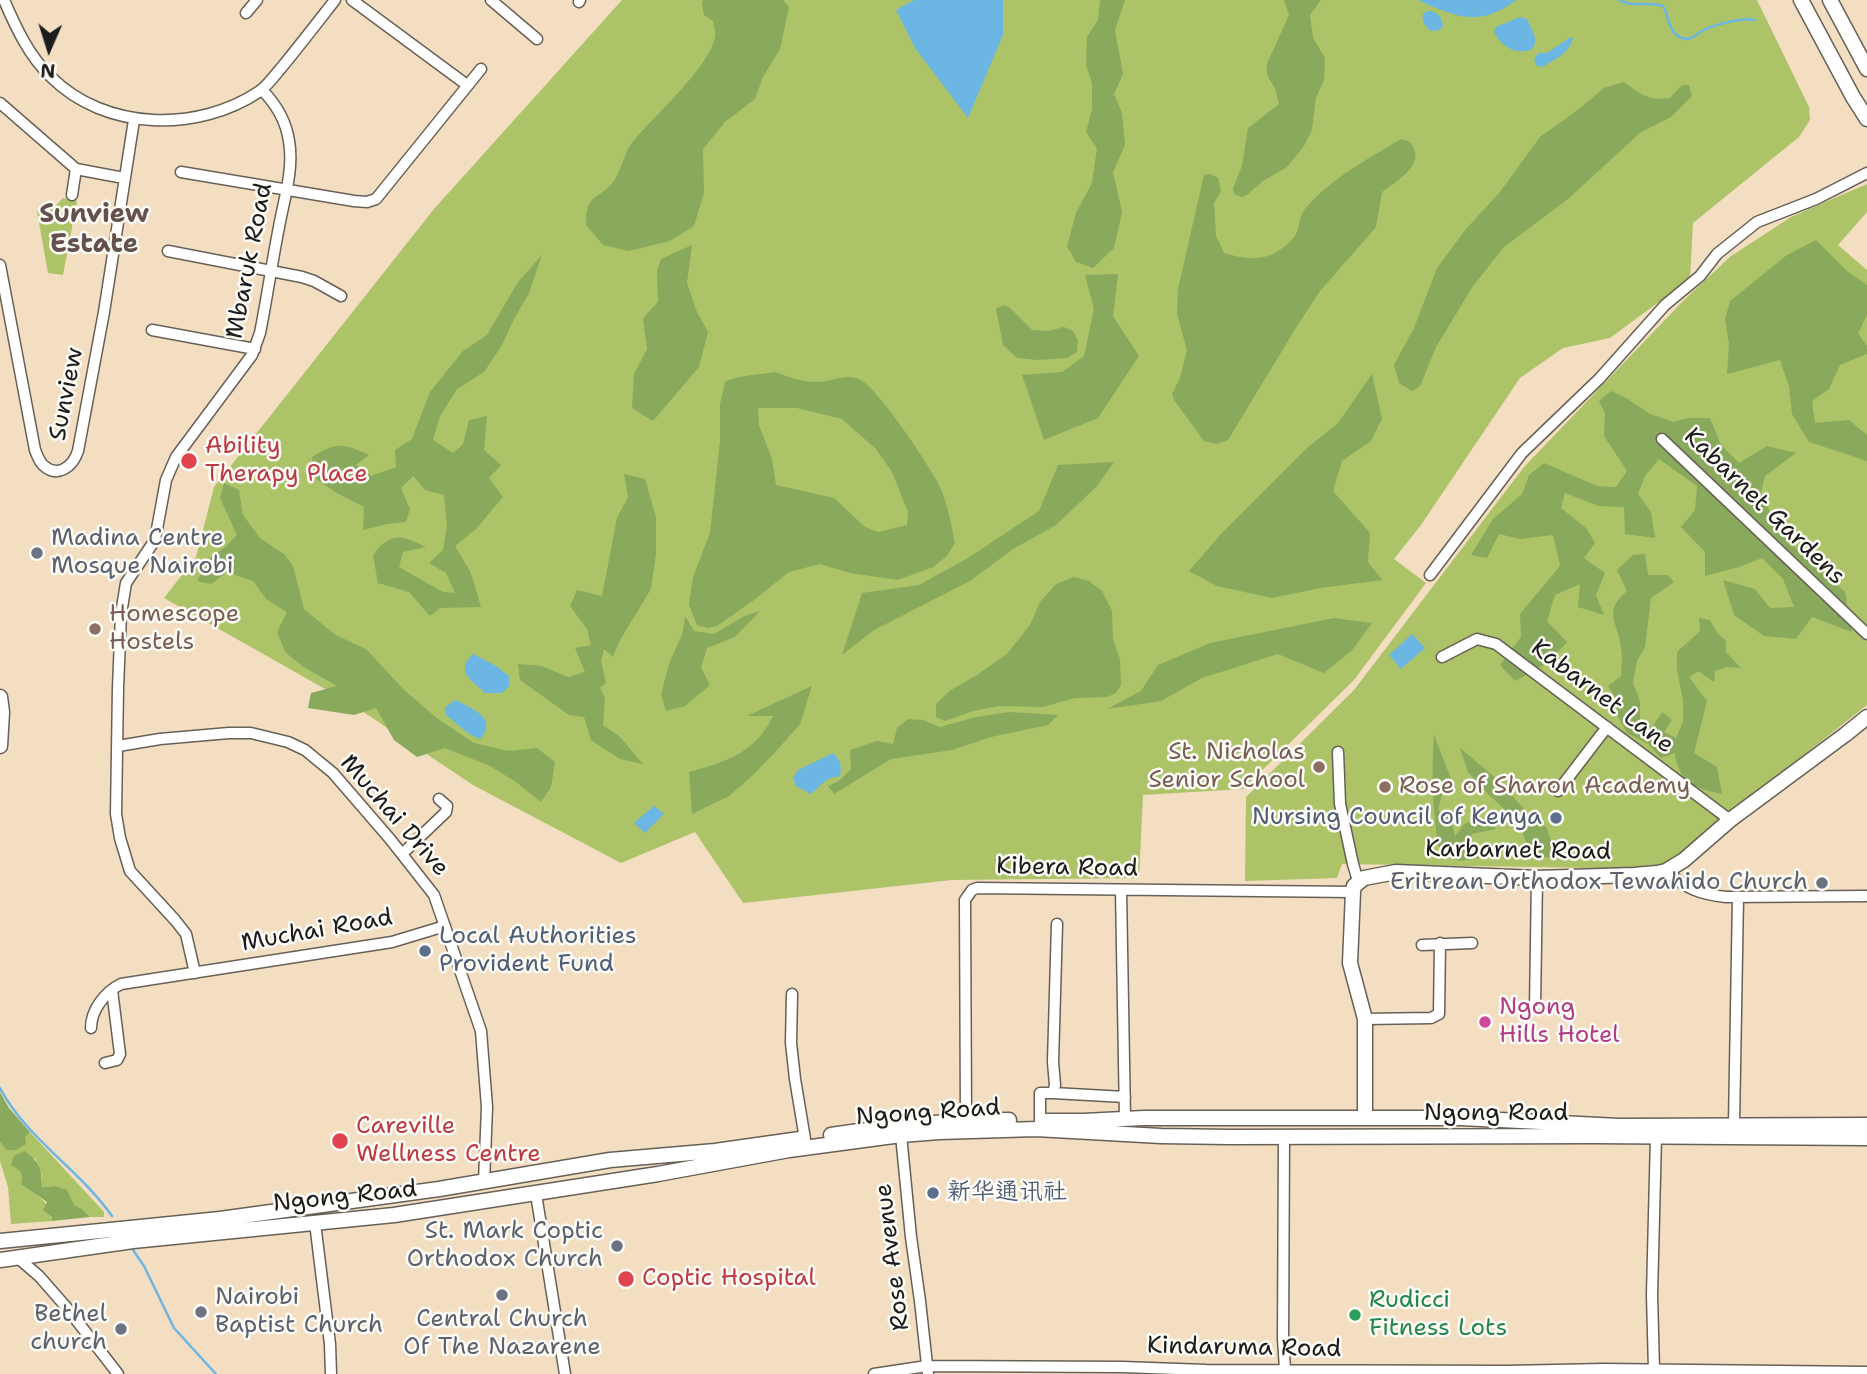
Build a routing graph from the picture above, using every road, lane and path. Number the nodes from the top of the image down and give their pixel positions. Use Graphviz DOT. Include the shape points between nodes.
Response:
graph roads {
  1 [pos="4,0"];
  2 [pos="257,0"];
  3 [pos="335,0"];
  4 [pos="352,0"];
  5 [pos="491,0"];
  6 [pos="1801,0"];
  7 [pos="1832,4"];
  8 [pos="246,13"];
  9 [pos="1811,19"];
  10 [pos="537,39"];
  11 [pos="481,69"];
  12 [pos="1867,69"];
  13 [pos="467,85"];
  14 [pos="262,89"];
  15 [pos="0,103"];
  16 [pos="1867,119"];
  17 [pos="134,120"];
  18 [pos="76,169"];
  19 [pos="180,172"];
  20 [pos="1867,173"];
  21 [pos="124,178"];
  22 [pos="286,190"];
  23 [pos="72,195"];
  24 [pos="168,251"];
  25 [pos="0,265"];
  26 [pos="272,271"];
  27 [pos="341,296"];
  28 [pos="152,330"];
  29 [pos="255,349"];
  30 [pos="1662,439"];
  31 [pos="1430,575"];
  32 [pos="1867,634"];
  33 [pos="1442,657"];
  34 [pos="0,697"];
  35 [pos="1867,717"];
  36 [pos="1607,727"];
  37 [pos="118,746"];
  38 [pos="0,747"];
  39 [pos="1338,752"];
  40 [pos="1558,791"];
  41 [pos="439,799"];
  42 [pos="1730,820"];
  43 [pos="402,854"];
  44 [pos="1666,870"];
  45 [pos="1537,878"];
  46 [pos="1356,886"];
  47 [pos="1121,890"];
  48 [pos="1867,896"];
  49 [pos="1738,897"];
  50 [pos="1057,924"];
  51 [pos="445,926"];
  52 [pos="1440,943"];
  53 [pos="1472,943"];
  54 [pos="1422,945"];
  55 [pos="195,973"];
  56 [pos="112,990"];
  57 [pos="792,994"];
  58 [pos="1535,1007"];
  59 [pos="1365,1019"];
  60 [pos="92,1028"];
  61 [pos="105,1063"];
  62 [pos="1053,1093"];
  63 [pos="1125,1097"];
  64 [pos="1233,1118"];
  65 [pos="1366,1118"];
  66 [pos="1461,1118"];
  67 [pos="1125,1119"];
  68 [pos="966,1120"];
  69 [pos="1040,1121"];
  70 [pos="1734,1124"];
  71 [pos="1867,1125"];
  72 [pos="901,1135"];
  73 [pos="1656,1136"];
  74 [pos="1230,1137"];
  75 [pos="1284,1137"];
  76 [pos="1461,1137"];
  77 [pos="1867,1138"];
  78 [pos="805,1139"];
  79 [pos="593,1164"];
  80 [pos="484,1182"];
  81 [pos="602,1183"];
  82 [pos="439,1189"];
  83 [pos="536,1194"];
  84 [pos="444,1208"];
  85 [pos="315,1223"];
  86 [pos="133,1235"];
  87 [pos="116,1236"];
  88 [pos="0,1241"];
  89 [pos="48,1254"];
  90 [pos="18,1258"];
  91 [pos="0,1260"];
  92 [pos="39,1276"];
  93 [pos="1285,1369"];
  94 [pos="928,1370"];
  95 [pos="1654,1370"];
  96 [pos="1206,1372"];
  97 [pos="1310,1372"];
  98 [pos="1768,1372"];
  99 [pos="1867,1372"];
  100 [pos="1507,1373"];
  101 [pos="118,1374"];
  102 [pos="331,1374"];
  103 [pos="565,1374"];
  104 [pos="873,1374"];
  1 -- 17 [label="street" via="23,39 52,79 87,103"];
  2 -- 8 [label="street"];
  3 -- 14 [label="street"];
  4 -- 13 [label="street"];
  5 -- 10 [label="street"];
  6 -- 9 [label="main road"];
  7 -- 9 [label="main road" via="1812,9"];
  7 -- 12 [label="main road"];
  9 -- 16 [label="main road"];
  11 -- 13 [label="street"];
  13 -- 22 [label="street" via="376,199 354,201"];
  14 -- 17 [label="street" via="216,112"];
  14 -- 22 [label="street, Mbaruk Road" via="276,105 289,140"];
  15 -- 18 [label="street"];
  17 -- 21 [label="street, Sunview"];
  18 -- 21 [label="street"];
  18 -- 23 [label="street"];
  19 -- 22 [label="street"];
  20 -- 31 [label="street" via="1757,222 1717,254 1522,453"];
  21 -- 25 [label="street, Sunview" via="78,451 65,469 47,468 35,450"];
  22 -- 26 [label="street, Mbaruk Road"];
  24 -- 26 [label="street"];
  26 -- 27 [label="street" via="314,281"];
  26 -- 29 [label="street, Mbaruk Road"];
  28 -- 29 [label="street"];
  29 -- 37 [label="street, Mbaruk Road" via="176,457 166,480 155,540 126,583 120,621"];
  30 -- 32 [label="street, Kabarnet Gardens"];
  33 -- 36 [label="street, Kabarnet Lane" via="1477,639 1496,643"];
  34 -- 38 [label="main road"];
  35 -- 42 [label="main road, Karbarnet Road"];
  36 -- 40 [label="street"];
  36 -- 42 [label="street, Kabarnet Lane"];
  37 -- 43 [label="street, Muchai Drive" via="229,733 288,742 333,773"];
  37 -- 55 [label="street" via="117,825 130,871 186,934"];
  39 -- 46 [label="street" via="1340,809"];
  41 -- 43 [label="street" via="447,806 446,812"];
  42 -- 44 [label="main road, Karbarnet Road"];
  43 -- 51 [label="street, Muchai Drive" via="435,895"];
  44 -- 45 [label="main road, Karbarnet Road"];
  44 -- 49 [label="street" via="1699,893"];
  45 -- 46 [label="main road, Karbarnet Road" via="1396,872 1372,875"];
  45 -- 58 [label="street"];
  46 -- 47 [label="street, Kibera Road"];
  46 -- 59 [label="main road" via="1350,963"];
  47 -- 63 [label="street"];
  47 -- 68 [label="street, Kibera Road" via="977,888 968,894"];
  48 -- 49 [label="street"];
  49 -- 70 [label="street"];
  50 -- 62 [label="street"];
  51 -- 55 [label="street, Muchai Road" via="392,942"];
  51 -- 80 [label="street, Muchai Drive" via="481,1031 487,1107"];
  52 -- 53 [label="street"];
  52 -- 54 [label="street"];
  52 -- 59 [label="street" via="1439,1014"];
  55 -- 56 [label="street, Muchai Road" via="121,984"];
  56 -- 60 [label="street" via="94,1013"];
  56 -- 61 [label="street" via="120,1054 117,1060"];
  57 -- 78 [label="street" via="791,1043"];
  59 -- 65 [label="main road"];
  62 -- 63 [label="street"];
  62 -- 69 [label="street" via="1040,1093"];
  63 -- 67 [label="street"];
  64 -- 65 [label="main road, Ngong Road"];
  64 -- 67 [label="main road, Ngong Road"];
  64 -- 74 [label="main road" via="1221,1126 1224,1136"];
  65 -- 66 [label="main road, Ngong Road"];
  66 -- 70 [label="main road, Ngong Road" via="1619,1126"];
  66 -- 76 [label="main road" via="1470,1129"];
  67 -- 69 [label="main road, Ngong Road"];
  68 -- 69 [label="main road, Ngong Road"];
  68 -- 78 [label="main road, Ngong Road"];
  70 -- 71 [label="main road, Ngong Road"];
  72 -- 74 [label="main road, Ngong Road" via="1036,1129"];
  72 -- 81 [label="main road, Ngong Road"];
  72 -- 94 [label="street, Rose Avenue"];
  73 -- 76 [label="main road, Ngong Road"];
  73 -- 77 [label="main road, Ngong Road"];
  73 -- 95 [label="street"];
  74 -- 75 [label="main road, Ngong Road"];
  75 -- 76 [label="main road, Ngong Road"];
  75 -- 93 [label="street"];
  78 -- 79 [label="main road, Ngong Road"];
  79 -- 80 [label="main road, Ngong Road"];
  79 -- 81 [label="main road" via="606,1171"];
  80 -- 82 [label="main road, Ngong Road"];
  81 -- 83 [label="main road, Ngong Road"];
  82 -- 84 [label="main road" via="431,1193 430,1201"];
  82 -- 86 [label="main road, Ngong Road"];
  83 -- 84 [label="main road, Ngong Road"];
  83 -- 103 [label="street"];
  84 -- 85 [label="main road, Ngong Road"];
  85 -- 86 [label="main road, Ngong Road"];
  85 -- 102 [label="street"];
  86 -- 87 [label="main road, Ngong Road"];
  87 -- 88 [label="main road, Ngong Road"];
  87 -- 89 [label="main road, Ngong Road"];
  89 -- 90 [label="main road, Ngong Road"];
  89 -- 92 [label="street"];
  90 -- 91 [label="main road, Ngong Road"];
  90 -- 92 [label="street"];
  92 -- 101 [label="street"];
  93 -- 96 [label="street, Kindaruma Road"];
  93 -- 97 [label="street, Kindaruma Road"];
  94 -- 96 [label="street, Kindaruma Road" via="1122,1367"];
  94 -- 104 [label="street, Kindaruma Road"];
  95 -- 98 [label="street, Kindaruma Road"];
  95 -- 100 [label="street, Kindaruma Road"];
  97 -- 100 [label="street, Kindaruma Road"];
  98 -- 99 [label="street, Kindaruma Road"];
}
